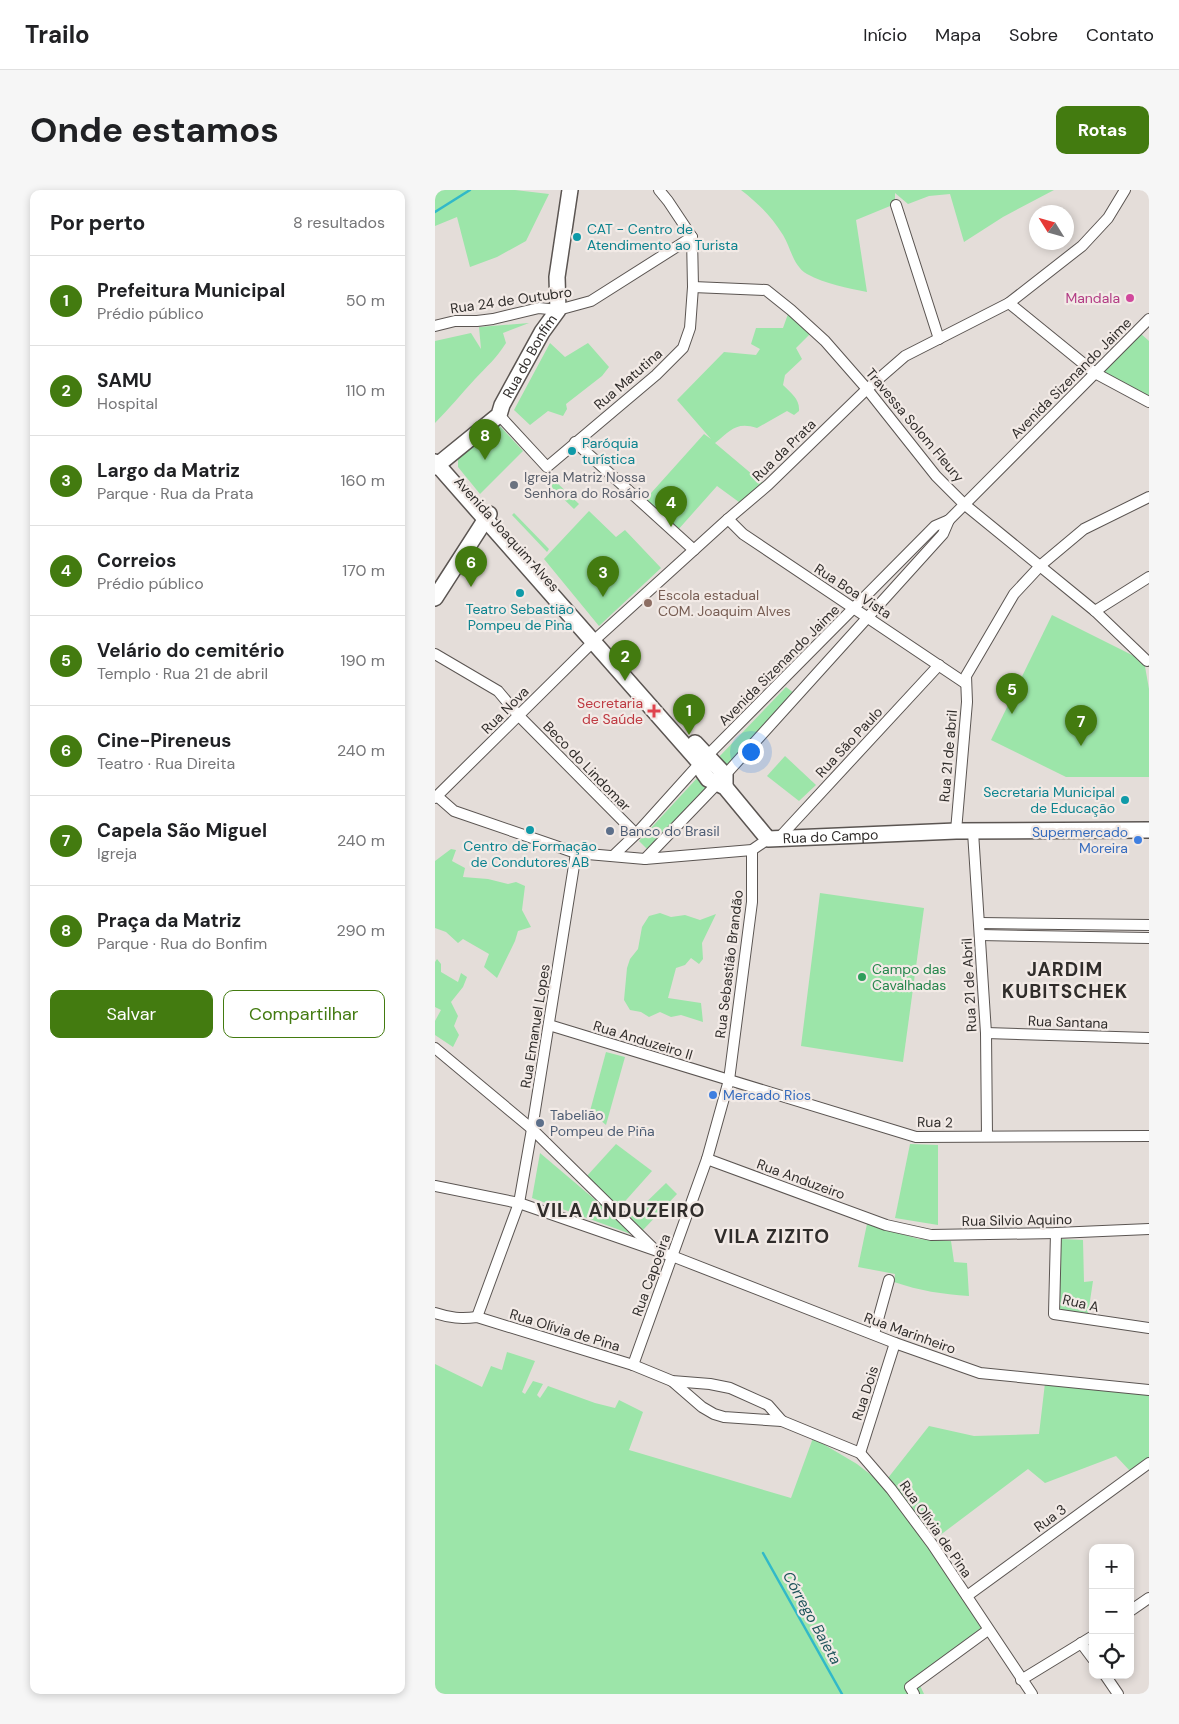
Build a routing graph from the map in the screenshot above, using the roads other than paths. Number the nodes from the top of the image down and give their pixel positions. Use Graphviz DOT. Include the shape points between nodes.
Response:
graph roads {
  1 [pos="570,190"];
  2 [pos="659,190"];
  3 [pos="1125,190"];
  4 [pos="896,205"];
  5 [pos="692,237"];
  6 [pos="693,287"];
  7 [pos="1009,303"];
  8 [pos="558,310"];
  9 [pos="1149,319"];
  10 [pos="435,326"];
  11 [pos="939,339"];
  12 [pos="1095,373"];
  13 [pos="867,389"];
  14 [pos="1149,402"];
  15 [pos="499,415"];
  16 [pos="575,442"];
  17 [pos="437,462"];
  18 [pos="1149,497"];
  19 [pos="964,504"];
  20 [pos="488,516"];
  21 [pos="728,519"];
  22 [pos="949,520"];
  23 [pos="694,550"];
  24 [pos="1041,565"];
  25 [pos="1149,577"];
  26 [pos="435,598"];
  27 [pos="854,609"];
  28 [pos="1095,611"];
  29 [pos="868,617"];
  30 [pos="597,638"];
  31 [pos="435,654"];
  32 [pos="1149,664"];
  33 [pos="939,665"];
  34 [pos="783,680"];
  35 [pos="965,683"];
  36 [pos="798,693"];
  37 [pos="519,716"];
  38 [pos="703,760"];
  39 [pos="722,782"];
  40 [pos="436,797"];
  41 [pos="1149,830"];
  42 [pos="956,832"];
  43 [pos="973,832"];
  44 [pos="636,834"];
  45 [pos="773,839"];
  46 [pos="752,850"];
  47 [pos="576,853"];
  48 [pos="613,856"];
  49 [pos="645,859"];
  50 [pos="980,923"];
  51 [pos="1149,925"];
  52 [pos="981,935"];
  53 [pos="1149,938"];
  54 [pos="549,1025"];
  55 [pos="986,1033"];
  56 [pos="1149,1038"];
  57 [pos="435,1048"];
  58 [pos="729,1080"];
  59 [pos="532,1130"];
  60 [pos="987,1136"];
  61 [pos="1149,1136"];
  62 [pos="707,1159"];
  63 [pos="435,1186"];
  64 [pos="519,1203"];
  65 [pos="886,1225"];
  66 [pos="1149,1229"];
  67 [pos="1056,1234"];
  68 [pos="654,1250"];
  69 [pos="672,1256"];
  70 [pos="889,1280"];
  71 [pos="435,1313"];
  72 [pos="477,1317"];
  73 [pos="1149,1328"];
  74 [pos="874,1334"];
  75 [pos="895,1343"];
  76 [pos="633,1365"];
  77 [pos="672,1381"];
  78 [pos="1149,1390"];
  79 [pos="782,1421"];
  80 [pos="860,1453"];
  81 [pos="1149,1462"];
  82 [pos="967,1596"];
  83 [pos="1149,1598"];
  84 [pos="1134,1608"];
  85 [pos="988,1630"];
  86 [pos="1089,1638"];
  87 [pos="1081,1643"];
  88 [pos="1089,1654"];
  89 [pos="1108,1679"];
  90 [pos="1021,1680"];
  91 [pos="912,1691"];
  92 [pos="1032,1694"];
  93 [pos="1118,1694"];
  1 -- 8 [label="street, Rua do Bonfim" via="557,277"];
  2 -- 5 [label="street"];
  3 -- 7 [label="street, Rua da Prata" via="1108,218 1083,246"];
  4 -- 11 [label="street"];
  5 -- 6 [label="street, Rua Matutina"];
  5 -- 8 [label="street, Rua 24 de Outubro" via="591,301"];
  6 -- 13 [label="street, Travessa Solom Fleury" via="766,290 814,330"];
  6 -- 16 [label="street, Rua Matutina" via="690,328 683,348 656,375"];
  7 -- 11 [label="street, Rua da Prata"];
  7 -- 12 [label="street"];
  8 -- 10 [label="street, Rua 24 de Outubro" via="539,308 477,322 455,321"];
  8 -- 15 [label="street, Rua do Bonfim" via="542,332"];
  9 -- 12 [label="street, Avenida Sizenando Jaime"];
  11 -- 13 [label="street, Rua da Prata" via="905,356"];
  12 -- 14 [label="street"];
  12 -- 19 [label="street, Avenida Sizenando Jaime"];
  13 -- 19 [label="street, Travessa Solom Fleury" via="936,476"];
  13 -- 21 [label="street, Rua da Prata"];
  15 -- 16 [label="street, Rua Matutina" via="547,467"];
  15 -- 17 [label="street, Rua do Bonfim"];
  16 -- 23 [label="street"];
  17 -- 20 [label="street, Avenida Joaquim Alves"];
  18 -- 24 [label="street" via="1085,529"];
  19 -- 22 [label="street, Avenida Sizenando Jaime"];
  19 -- 24 [label="street, Travessa Solom Fleury"];
  20 -- 26 [label="street"];
  20 -- 30 [label="street, Avenida Joaquim Alves"];
  21 -- 23 [label="street, Rua da Prata"];
  21 -- 27 [label="street, Rua Boa Vista" via="743,534"];
  22 -- 27 [label="street, Avenida Sizenando Jaime" via="935,526"];
  22 -- 29 [label="street, Avenida Sizenando Jaime" via="943,534"];
  23 -- 30 [label="street, Rua da Prata"];
  24 -- 28 [label="street, Travessa Solom Fleury"];
  24 -- 35 [label="street" via="1014,594 966,676"];
  25 -- 28 [label="street"];
  27 -- 29 [label="street, Rua Boa Vista"];
  27 -- 34 [label="street, Avenida Sizenando Jaime"];
  28 -- 32 [label="street, Travessa Solom Fleury"];
  29 -- 33 [label="street, Rua Boa Vista"];
  29 -- 36 [label="street, Avenida Sizenando Jaime"];
  30 -- 37 [label="street, Rua Nova"];
  30 -- 38 [label="street, Avenida Joaquim Alves"];
  31 -- 37 [label="street, Beco do Lindomar" via="498,691"];
  33 -- 35 [label="street, Rua Boa Vista"];
  33 -- 45 [label="street, Rua São Paulo"];
  34 -- 36 [label="street"];
  34 -- 38 [label="street, Avenida Sizenando Jaime"];
  35 -- 42 [label="street, Rua 21 de abril" via="967,702"];
  36 -- 39 [label="street, Avenida Sizenando Jaime"];
  37 -- 40 [label="street, Rua Nova"];
  37 -- 44 [label="street, Beco do Lindomar"];
  38 -- 39 [label="street, Avenida Joaquim Alves" via="703,772 708,779"];
  38 -- 44 [label="street, Avenida Sizenando Jaime"];
  39 -- 45 [label="street, Avenida Joaquim Alves"];
  39 -- 49 [label="street, Avenida Sizenando Jaime"];
  40 -- 47 [label="street, Rua do Campo" via="454,811"];
  41 -- 43 [label="street, Rua do Campo"];
  42 -- 43 [label="street, Rua do Campo"];
  42 -- 45 [label="street, Rua do Campo"];
  43 -- 50 [label="street, Rua 21 de Abril"];
  44 -- 48 [label="street, Avenida Sizenando Jaime"];
  45 -- 46 [label="street, Rua do Campo"];
  46 -- 49 [label="street, Rua do Campo"];
  46 -- 58 [label="street, Rua Sebastião Brandão" via="752,902"];
  47 -- 48 [label="street, Rua do Campo"];
  47 -- 54 [label="street, Rua Emanuel Lopes"];
  48 -- 49 [label="street, Rua do Campo"];
  50 -- 51 [label="street"];
  50 -- 52 [label="street, Rua 21 de Abril"];
  52 -- 53 [label="street"];
  52 -- 55 [label="street, Rua 21 de Abril"];
  54 -- 58 [label="street, Rua Anduzeiro II"];
  54 -- 59 [label="street, Rua Emanuel Lopes"];
  55 -- 56 [label="street, Rua Santana"];
  55 -- 60 [label="street, Rua 21 de Abril"];
  57 -- 59 [label="street"];
  58 -- 60 [label="street, Rua 2" via="916,1137"];
  58 -- 62 [label="street, Rua Capoeira"];
  59 -- 64 [label="street, Rua Emanuel Lopes"];
  59 -- 68 [label="street"];
  60 -- 61 [label="street, Rua 2"];
  62 -- 65 [label="street, Rua Anduzeiro"];
  62 -- 69 [label="street, Rua Capoeira"];
  63 -- 64 [label="street, Rua Marinheiro"];
  64 -- 68 [label="street, Rua Marinheiro"];
  64 -- 72 [label="street"];
  65 -- 67 [label="street, Rua Silvio Aquino" via="931,1235"];
  66 -- 67 [label="street, Rua Silvio Aquino"];
  67 -- 73 [label="street, Rua A" via="1055,1314"];
  68 -- 69 [label="street, Rua Marinheiro"];
  69 -- 74 [label="street, Rua Marinheiro"];
  69 -- 76 [label="street, Rua Capoeira"];
  70 -- 74 [label="street"];
  71 -- 72 [label="street, Rua Olívia de Pina" via="463,1319"];
  72 -- 76 [label="street, Rua Olívia de Pina"];
  74 -- 75 [label="street, Rua Marinheiro"];
  75 -- 78 [label="street, Rua Marinheiro" via="980,1373"];
  75 -- 80 [label="street, Rua Dois"];
  76 -- 77 [label="street, Rua Olívia de Pina"];
  77 -- 79 [label="street, Rua Olívia de Pina" via="731,1388 768,1405"];
  77 -- 79 [label="street, Rua Olívia de Pina" via="714,1414"];
  79 -- 80 [label="street, Rua Olívia de Pina"];
  80 -- 82 [label="street, Rua Olívia de Pina" via="891,1488"];
  81 -- 82 [label="street, Rua 3"];
  82 -- 85 [label="street, Rua Olívia de Pina"];
  83 -- 84 [label="street"];
  85 -- 90 [label="street, Rua Olívia de Pina"];
  85 -- 91 [label="street"];
  86 -- 87 [label="street"];
  87 -- 88 [label="street"];
  87 -- 90 [label="street"];
  89 -- 93 [label="street"];
  90 -- 92 [label="street, Rua Olívia de Pina"];
}
